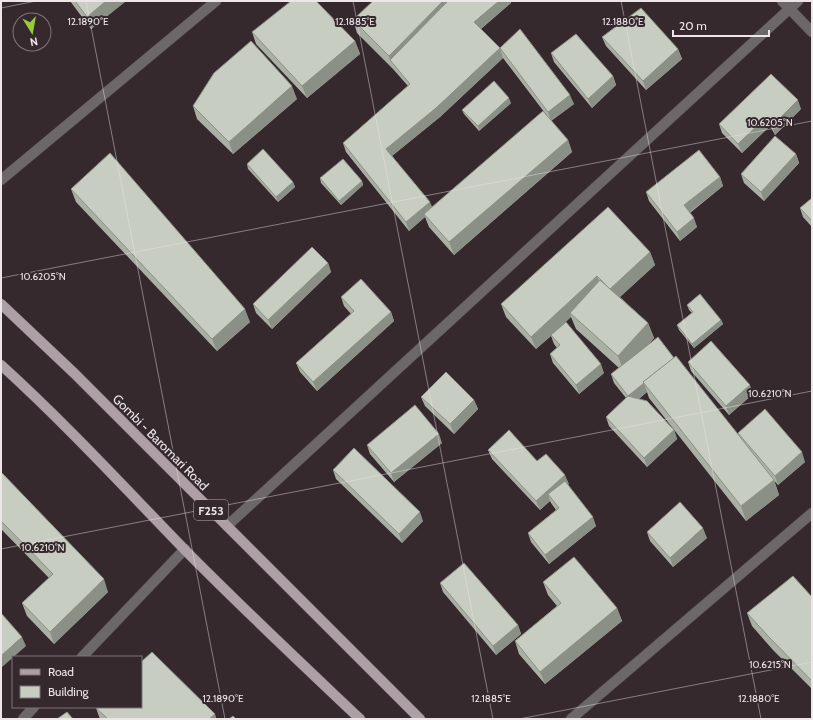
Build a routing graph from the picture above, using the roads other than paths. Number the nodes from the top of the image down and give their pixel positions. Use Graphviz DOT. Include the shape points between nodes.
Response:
graph roads {
  1 [pos="216,1"];
  2 [pos="782,1"];
  3 [pos="798,1"];
  4 [pos="789,9"];
  5 [pos="812,32"];
  6 [pos="1,180"];
  7 [pos="1,304"];
  8 [pos="1,364"];
  9 [pos="812,513"];
  10 [pos="227,526"];
  11 [pos="185,549"];
  12 [pos="83,656"];
  13 [pos="33,708"];
  14 [pos="23,719"];
  15 [pos="360,719"];
  16 [pos="420,719"];
  17 [pos="571,719"];
  1 -- 6 [label="street"];
  2 -- 4 [label="street"];
  3 -- 4 [label="street"];
  4 -- 5 [label="street"];
  4 -- 10 [label="street"];
  7 -- 10 [label="main road, Gombi - Baromari Road / F253"];
  8 -- 11 [label="main road" via="43,403"];
  9 -- 17 [label="street"];
  10 -- 16 [label="main road, Gombi - Baromari Road / F253"];
  11 -- 12 [label="street"];
  11 -- 15 [label="main road"];
  13 -- 14 [label="street"];
}
